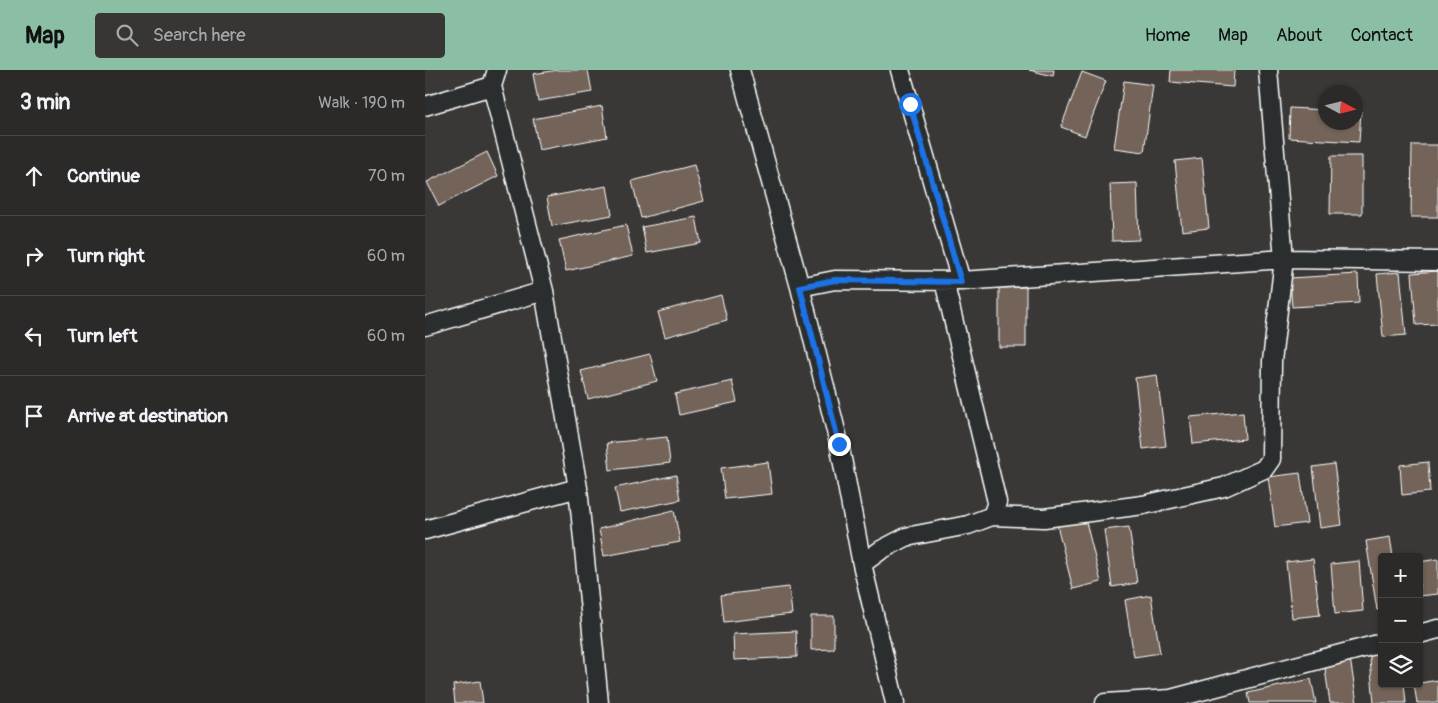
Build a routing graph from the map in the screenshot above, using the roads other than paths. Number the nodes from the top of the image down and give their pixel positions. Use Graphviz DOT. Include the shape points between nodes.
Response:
graph roads {
  1 [pos="740,70"];
  2 [pos="900,70"];
  3 [pos="1268,70"];
  4 [pos="494,78"];
  5 [pos="425,106"];
  6 [pos="1284,259"];
  7 [pos="1438,261"];
  8 [pos="952,281"];
  9 [pos="800,287"];
  10 [pos="545,291"];
  11 [pos="425,326"];
  12 [pos="578,488"];
  13 [pos="992,516"];
  14 [pos="425,530"];
  15 [pos="862,564"];
  16 [pos="1438,629"];
  17 [pos="1423,633"];
  18 [pos="1378,644"];
  19 [pos="599,703"];
  20 [pos="895,703"];
  21 [pos="1105,703"];
  1 -- 9 [label="street"];
  2 -- 8 [label="street"];
  3 -- 6 [label="street"];
  4 -- 5 [label="street"];
  4 -- 10 [label="street"];
  6 -- 7 [label="street"];
  6 -- 8 [label="street"];
  6 -- 13 [label="street" via="1272,361 1271,458 1264,470 1224,487 1143,504 1044,518"];
  8 -- 9 [label="street" via="835,280"];
  8 -- 13 [label="street" via="997,502"];
  9 -- 15 [label="street" via="839,444"];
  10 -- 11 [label="street"];
  10 -- 12 [label="street"];
  12 -- 14 [label="street"];
  12 -- 19 [label="street"];
  13 -- 15 [label="street" via="968,526 906,537"];
  15 -- 20 [label="street"];
  16 -- 17 [label="street"];
  18 -- 21 [label="street" via="1171,699"];
}
